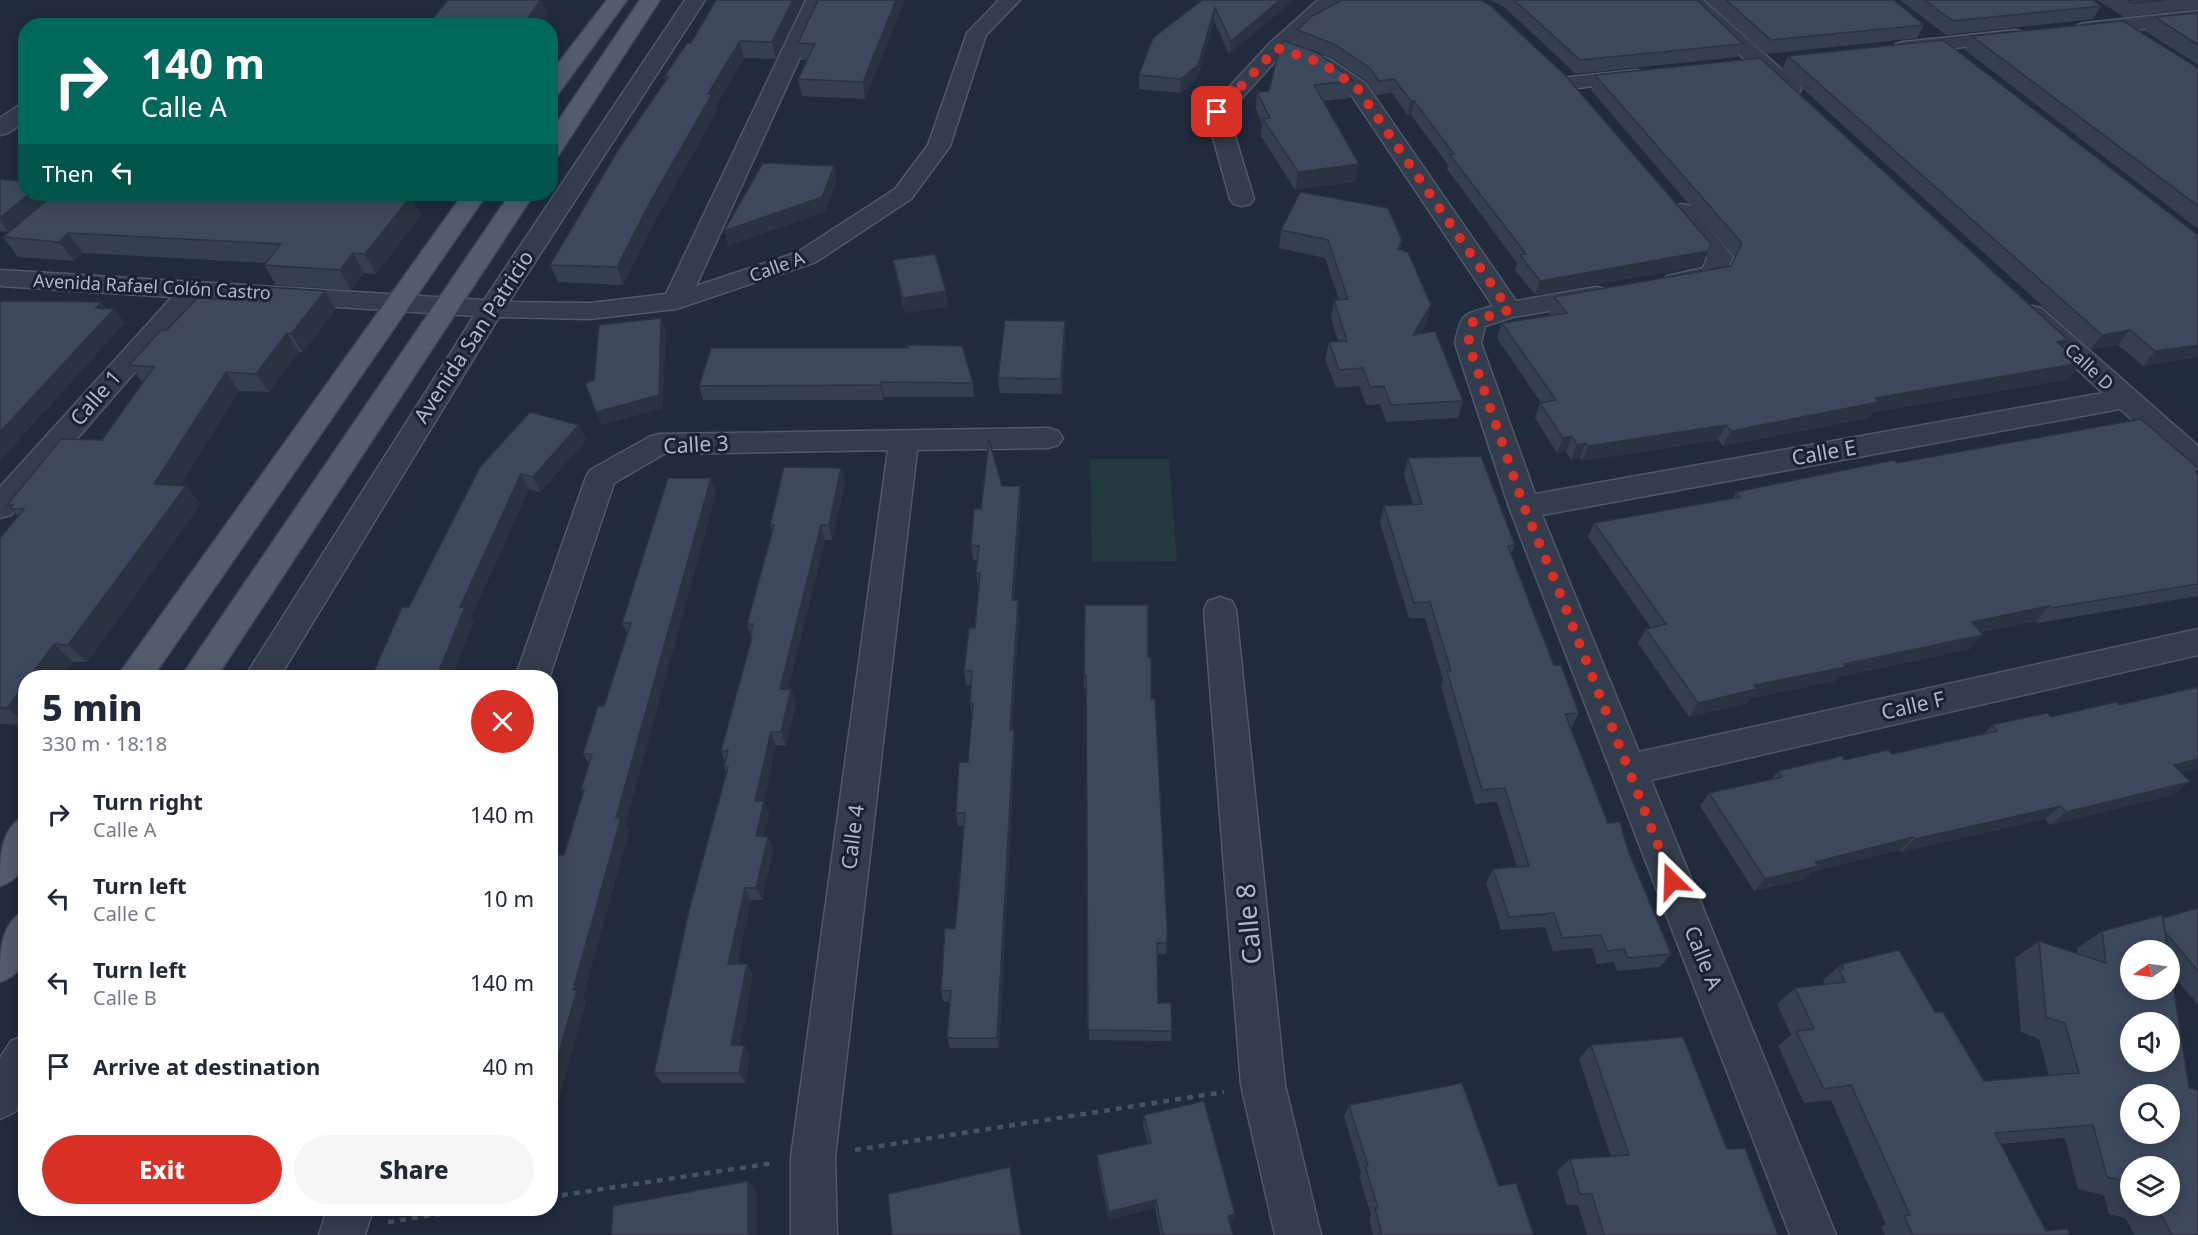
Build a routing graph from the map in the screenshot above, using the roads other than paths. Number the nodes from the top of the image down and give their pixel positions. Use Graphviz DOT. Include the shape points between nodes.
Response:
graph roads {
  1 [pos="617,0"];
  2 [pos="650,0"];
  3 [pos="695,0"];
  4 [pos="816,0"];
  5 [pos="1010,0"];
  6 [pos="1330,0"];
  7 [pos="1691,0"];
  8 [pos="2090,6"];
  9 [pos="2198,17"];
  10 [pos="1918,25"];
  11 [pos="2120,26"];
  12 [pos="2061,32"];
  13 [pos="2037,34"];
  14 [pos="1943,44"];
  15 [pos="2149,45"];
  16 [pos="1277,48"];
  17 [pos="1886,50"];
  18 [pos="1970,65"];
  19 [pos="1660,74"];
  20 [pos="558,78"];
  21 [pos="1804,103"];
  22 [pos="1594,110"];
  23 [pos="18,117"];
  24 [pos="0,129"];
  25 [pos="558,139"];
  26 [pos="1665,191"];
  27 [pos="1242,199"];
  28 [pos="469,201"];
  29 [pos="517,201"];
  30 [pos="0,278"];
  31 [pos="193,289"];
  32 [pos="676,301"];
  33 [pos="2019,302"];
  34 [pos="397,303"];
  35 [pos="448,305"];
  36 [pos="492,308"];
  37 [pos="1509,310"];
  38 [pos="2124,399"];
  39 [pos="1048,438"];
  40 [pos="904,440"];
  41 [pos="2198,464"];
  42 [pos="0,507"];
  43 [pos="1524,507"];
  44 [pos="1220,610"];
  45 [pos="2198,642"];
  46 [pos="139,670"];
  47 [pos="202,670"];
  48 [pos="266,670"];
  49 [pos="535,670"];
  50 [pos="1627,770"];
  51 [pos="18,843"];
  52 [pos="0,869"];
  53 [pos="18,939"];
  54 [pos="0,963"];
  55 [pos="18,1069"];
  56 [pos="0,1097"];
  57 [pos="814,1235"];
  58 [pos="1298,1235"];
  59 [pos="1814,1235"];
  1 -- 20 [label="main road"];
  2 -- 25 [label="main road"];
  3 -- 36 [label="street, Avenida San Patricio"];
  4 -- 32 [label="street"];
  5 -- 32 [label="street, Calle A" via="977,33 939,146 903,194 807,257"];
  6 -- 16 [label="street"];
  7 -- 21 [label="street"];
  8 -- 11 [label="street"];
  9 -- 11 [label="street"];
  10 -- 14 [label="street"];
  11 -- 12 [label="street"];
  11 -- 15 [label="street"];
  13 -- 14 [label="street"];
  14 -- 17 [label="street"];
  14 -- 18 [label="street"];
  16 -- 27 [label="street" via="1217,112"];
  16 -- 37 [label="street" via="1324,64 1358,89"];
  19 -- 22 [label="street" via="1562,75"];
  23 -- 24 [label="street"];
  26 -- 37 [label="street, Calle A" via="1720,257 1714,274"];
  28 -- 34 [label="main road"];
  29 -- 35 [label="main road"];
  30 -- 31 [label="street, Avenida Rafael Colón Castro"];
  31 -- 34 [label="street, Avenida Rafael Colón Castro"];
  31 -- 42 [label="street, Calle 1"];
  32 -- 36 [label="street, Calle A" via="583,312"];
  33 -- 38 [label="street, Calle D"];
  34 -- 35 [label="street, Avenida Rafael Colón Castro"];
  34 -- 46 [label="main road"];
  35 -- 36 [label="street, Calle A"];
  35 -- 47 [label="main road"];
  36 -- 48 [label="street, Avenida San Patricio"];
  37 -- 43 [label="street, Calle A" via="1473,321 1468,343"];
  38 -- 41 [label="street, Calle D"];
  38 -- 43 [label="street, Calle E"];
  39 -- 40 [label="street, Calle 3"];
  40 -- 49 [label="street, Calle 3" via="659,444 601,477"];
  40 -- 57 [label="street, Calle 4" via="813,1156"];
  43 -- 50 [label="street, Calle A"];
  44 -- 58 [label="street, Calle 8" via="1263,1085"];
  45 -- 50 [label="street, Calle F"];
  50 -- 59 [label="street, Calle A"];
  51 -- 52 [label="main road"];
  53 -- 54 [label="main road"];
  55 -- 56 [label="street"];
}
